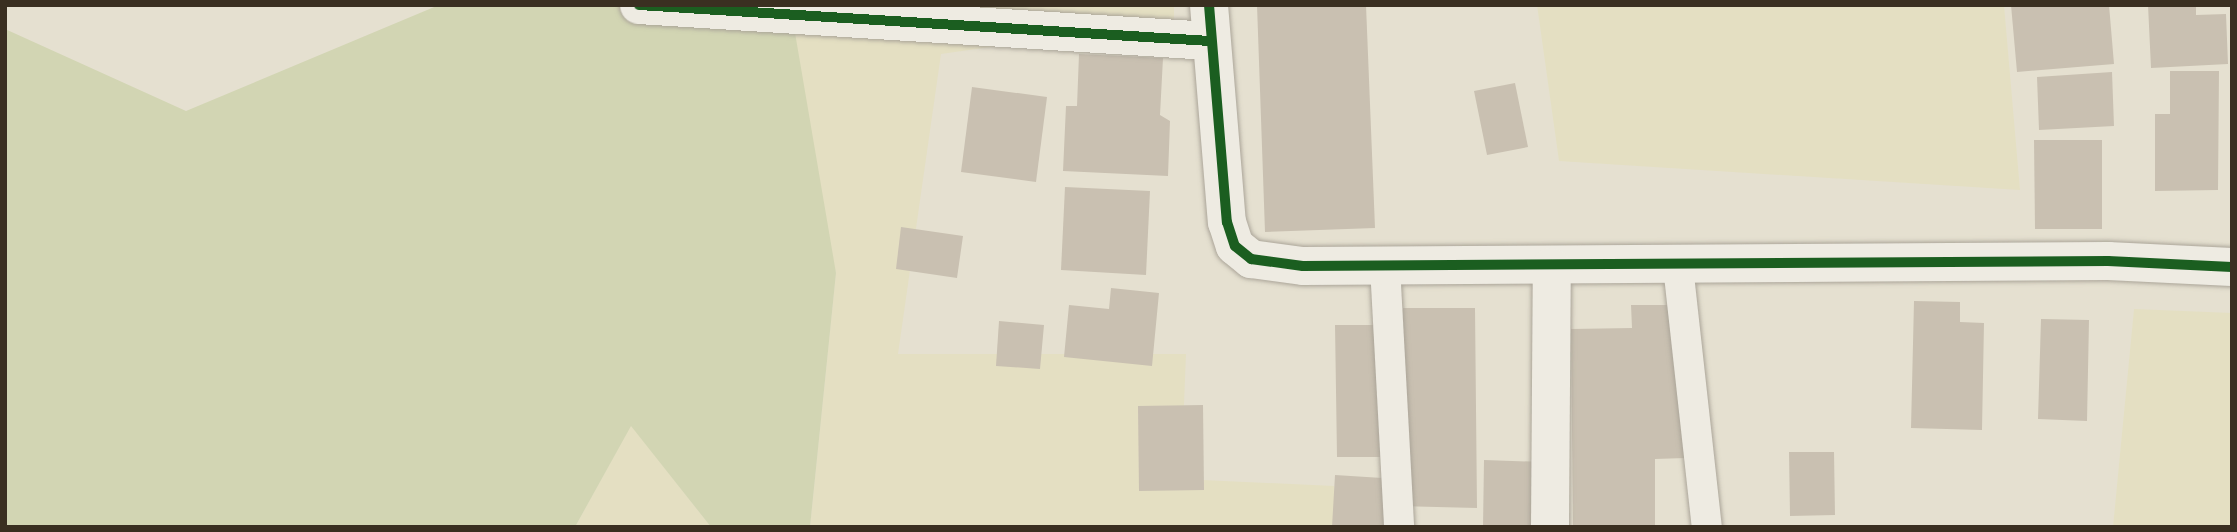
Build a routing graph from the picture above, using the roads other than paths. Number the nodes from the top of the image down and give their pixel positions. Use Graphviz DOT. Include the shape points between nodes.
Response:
graph roads {
  1 [pos="639,5"];
  2 [pos="1209,23"];
  3 [pos="1385,266"];
  4 [pos="1678,266"];
  5 [pos="1552,267"];
  6 [pos="2232,267"];
  7 [pos="1399,527"];
  8 [pos="1550,527"];
  9 [pos="1707,527"];
  1 -- 2 [label="street"];
  2 -- 3 [label="street" via="1227,222 1235,246 1251,259 1272,263"];
  3 -- 5 [label="street"];
  3 -- 7 [label="lane"];
  4 -- 5 [label="street"];
  4 -- 6 [label="street" via="2108,261"];
  4 -- 9 [label="lane"];
  5 -- 8 [label="street"];
}
